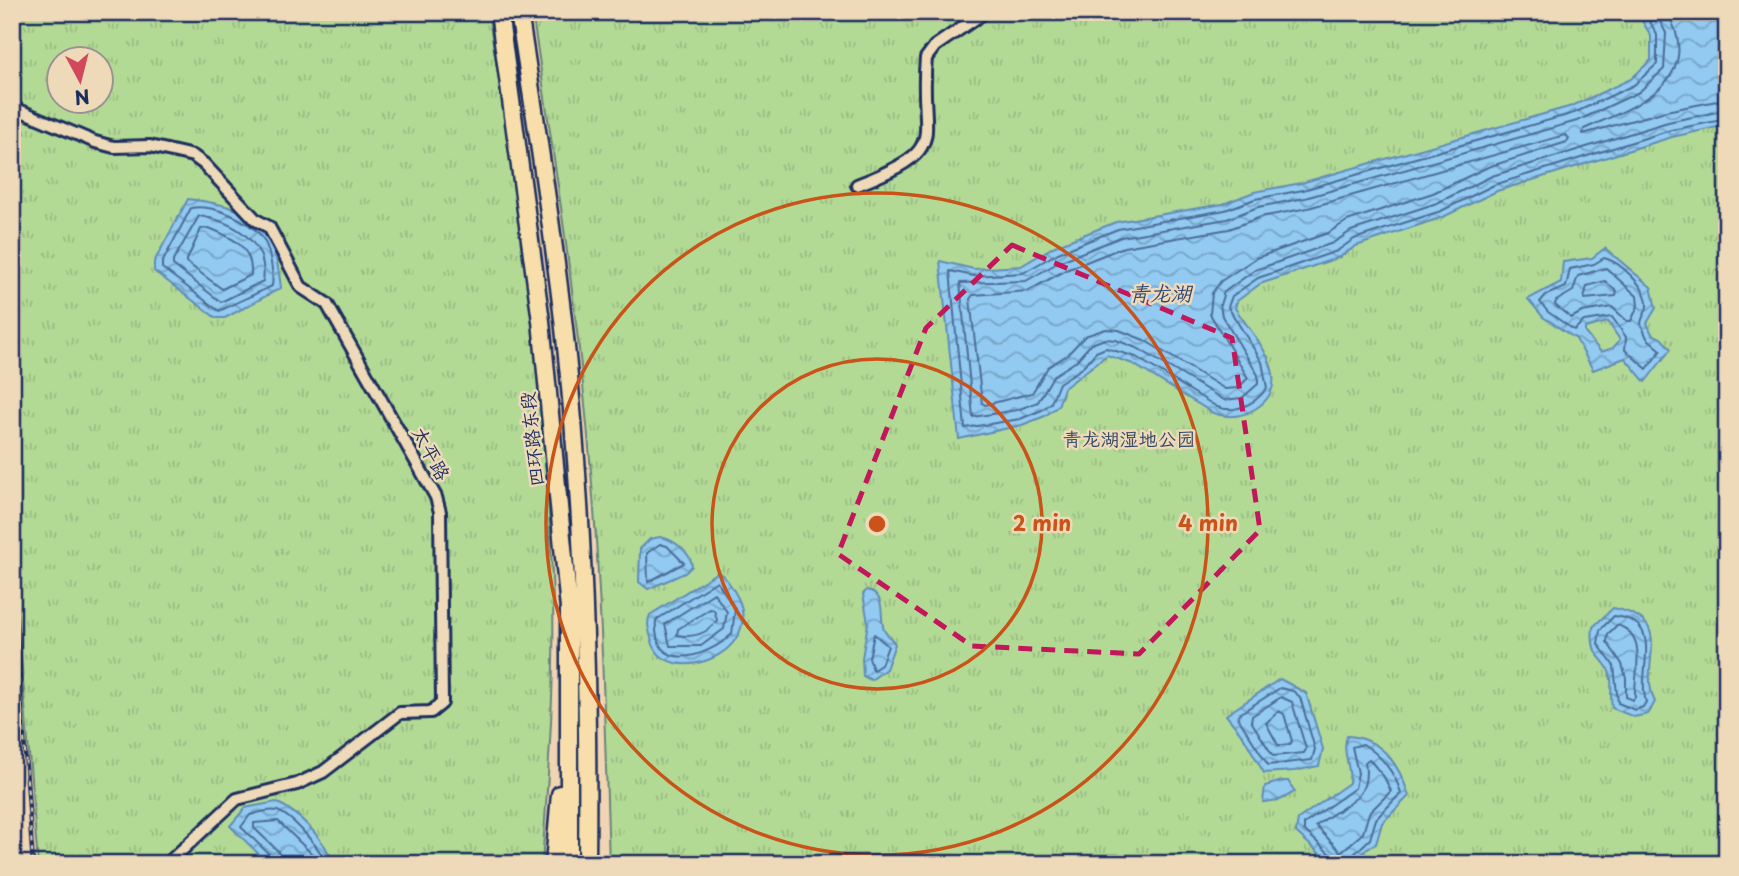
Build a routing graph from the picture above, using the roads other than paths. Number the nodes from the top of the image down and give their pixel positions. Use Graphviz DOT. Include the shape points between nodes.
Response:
graph roads {
  1 [pos="499,12"];
  2 [pos="519,12"];
  3 [pos="985,12"];
  4 [pos="14,110"];
  5 [pos="858,185"];
  6 [pos="570,666"];
  7 [pos="587,731"];
  8 [pos="167,864"];
  9 [pos="554,864"];
  10 [pos="569,864"];
  11 [pos="587,864"];
  12 [pos="598,864"];
  1 -- 6 [label="highway, 四环路东段" via="526,198 554,454"];
  2 -- 7 [label="highway" via="554,248 577,482"];
  3 -- 5 [label="street" via="935,46 926,58 928,126 922,148 910,161"];
  4 -- 8 [label="street, 太平路" via="95,142 114,147 150,146 193,156 204,164 256,220 269,227 300,287 327,304 397,425 440,512 442,703 431,712 400,713 323,772 297,784 237,799"];
  6 -- 9 [label="highway"];
  6 -- 10 [label="highway, 四环路东段"];
  7 -- 11 [label="highway"];
  7 -- 12 [label="highway"];
}
